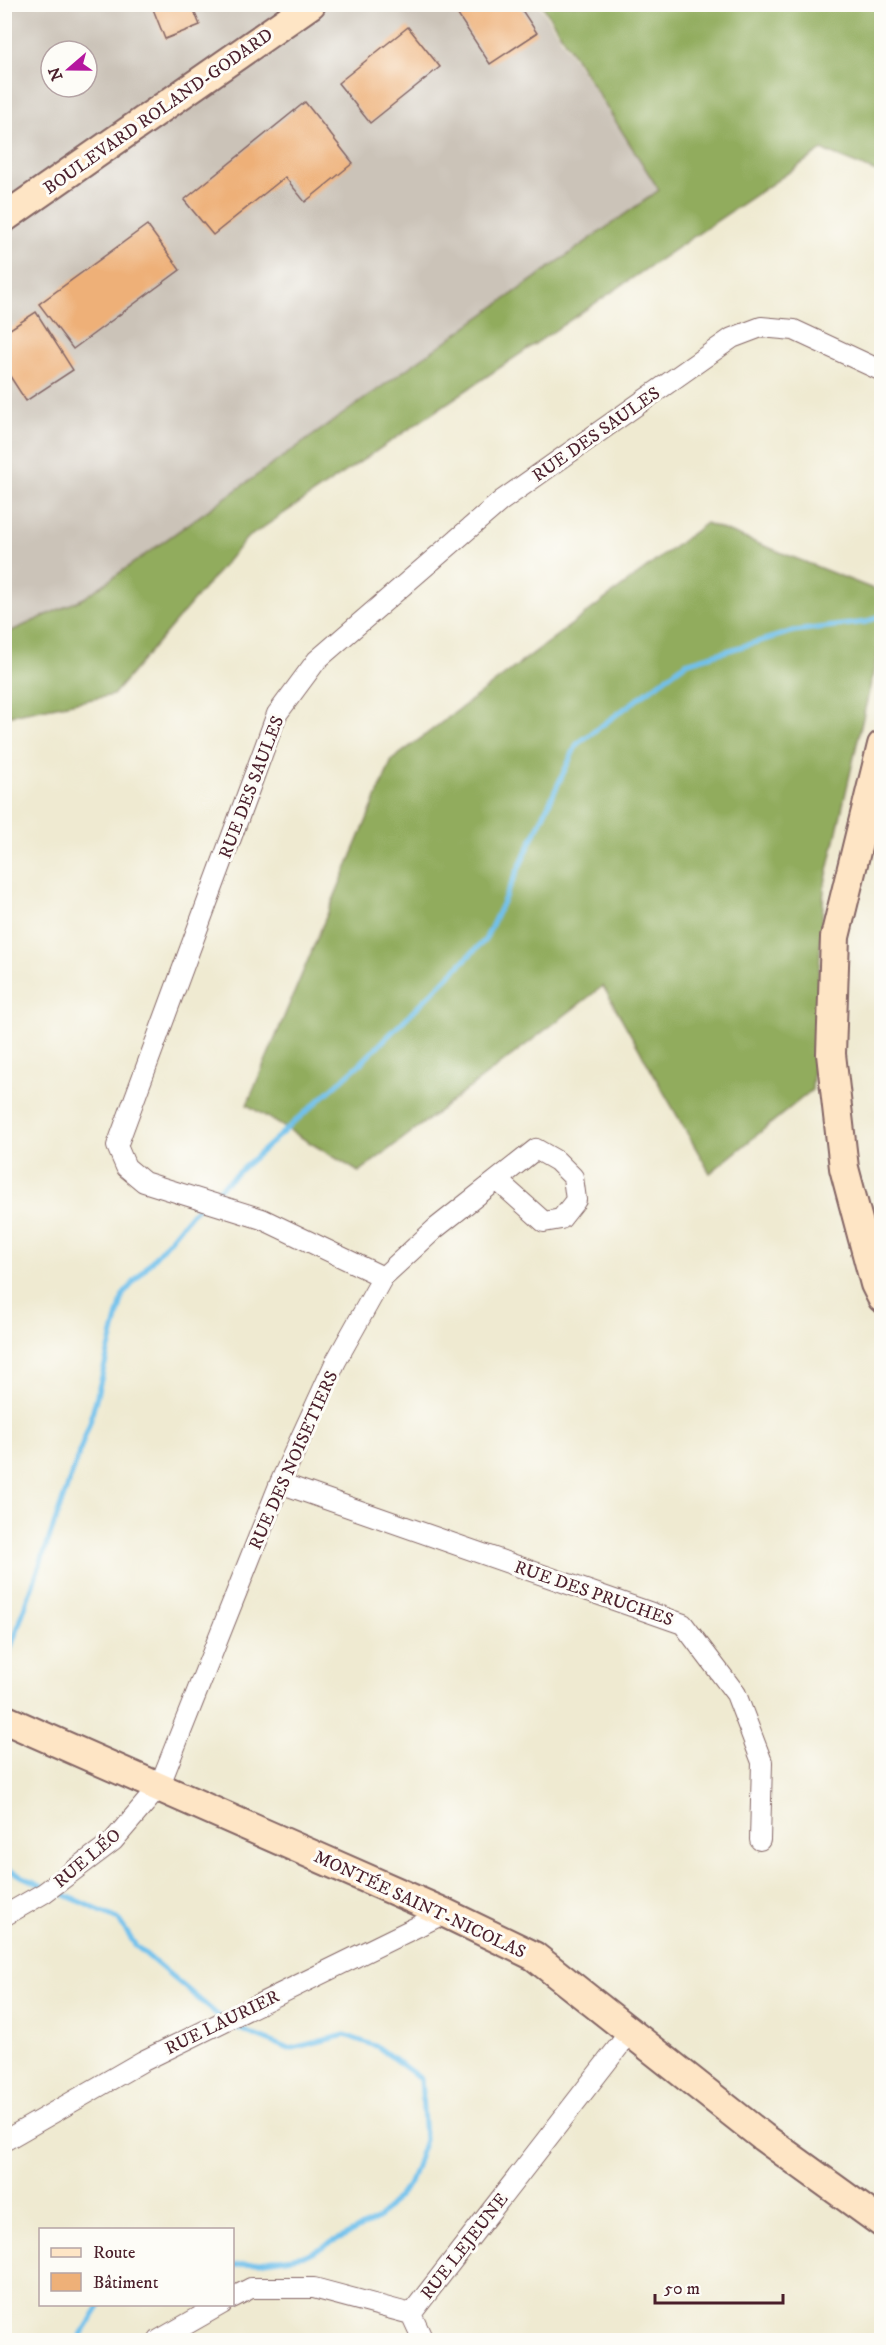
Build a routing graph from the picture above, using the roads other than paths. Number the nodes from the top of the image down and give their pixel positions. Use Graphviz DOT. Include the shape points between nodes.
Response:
graph roads {
  1 [pos="311,4"];
  2 [pos="4,218"];
  3 [pos="882,371"];
  4 [pos="882,745"];
  5 [pos="497,1180"];
  6 [pos="383,1277"];
  7 [pos="882,1298"];
  8 [pos="280,1483"];
  9 [pos="4,1719"];
  10 [pos="159,1787"];
  11 [pos="760,1840"];
  12 [pos="445,1913"];
  13 [pos="4,1916"];
  14 [pos="630,2032"];
  15 [pos="4,2141"];
  16 [pos="882,2223"];
  17 [pos="234,2297"];
  18 [pos="218,2306"];
  19 [pos="411,2314"];
  20 [pos="159,2340"];
  21 [pos="423,2340"];
  1 -- 2 [label="street, BOULEVARD ROLAND-GODARD"];
  3 -- 6 [label="street, RUE DES SAULES" via="794,330 761,327 732,338 501,501 317,660 277,714 117,1146 126,1167 144,1182 262,1219"];
  4 -- 7 [label="street" via="835,937 831,1054 844,1168"];
  5 -- 6 [label="street, RUE DES NOISETIERS"];
  6 -- 8 [label="street, RUE DES NOISETIERS" via="336,1361"];
  8 -- 10 [label="street, RUE DES NOISETIERS"];
  8 -- 11 [label="street, RUE DES PRUCHES" via="683,1624 736,1694 762,1762"];
  9 -- 10 [label="street, MONTÉE SAINT-NICOLAS"];
  10 -- 12 [label="street, MONTÉE SAINT-NICOLAS"];
  10 -- 13 [label="street, RUE LÉO" via="113,1841 44,1893"];
  12 -- 14 [label="street, MONTÉE SAINT-NICOLAS" via="534,1956"];
  12 -- 15 [label="street, RUE LAURIER" via="143,2061"];
  14 -- 16 [label="street, MONTÉE SAINT-NICOLAS" via="763,2137"];
  14 -- 19 [label="street, RUE LEJEUNE"];
  17 -- 19 [label="street, RUE LEJEUNE" via="251,2288 314,2288"];
  18 -- 20 [label="street"];
  19 -- 21 [label="street"];
}
